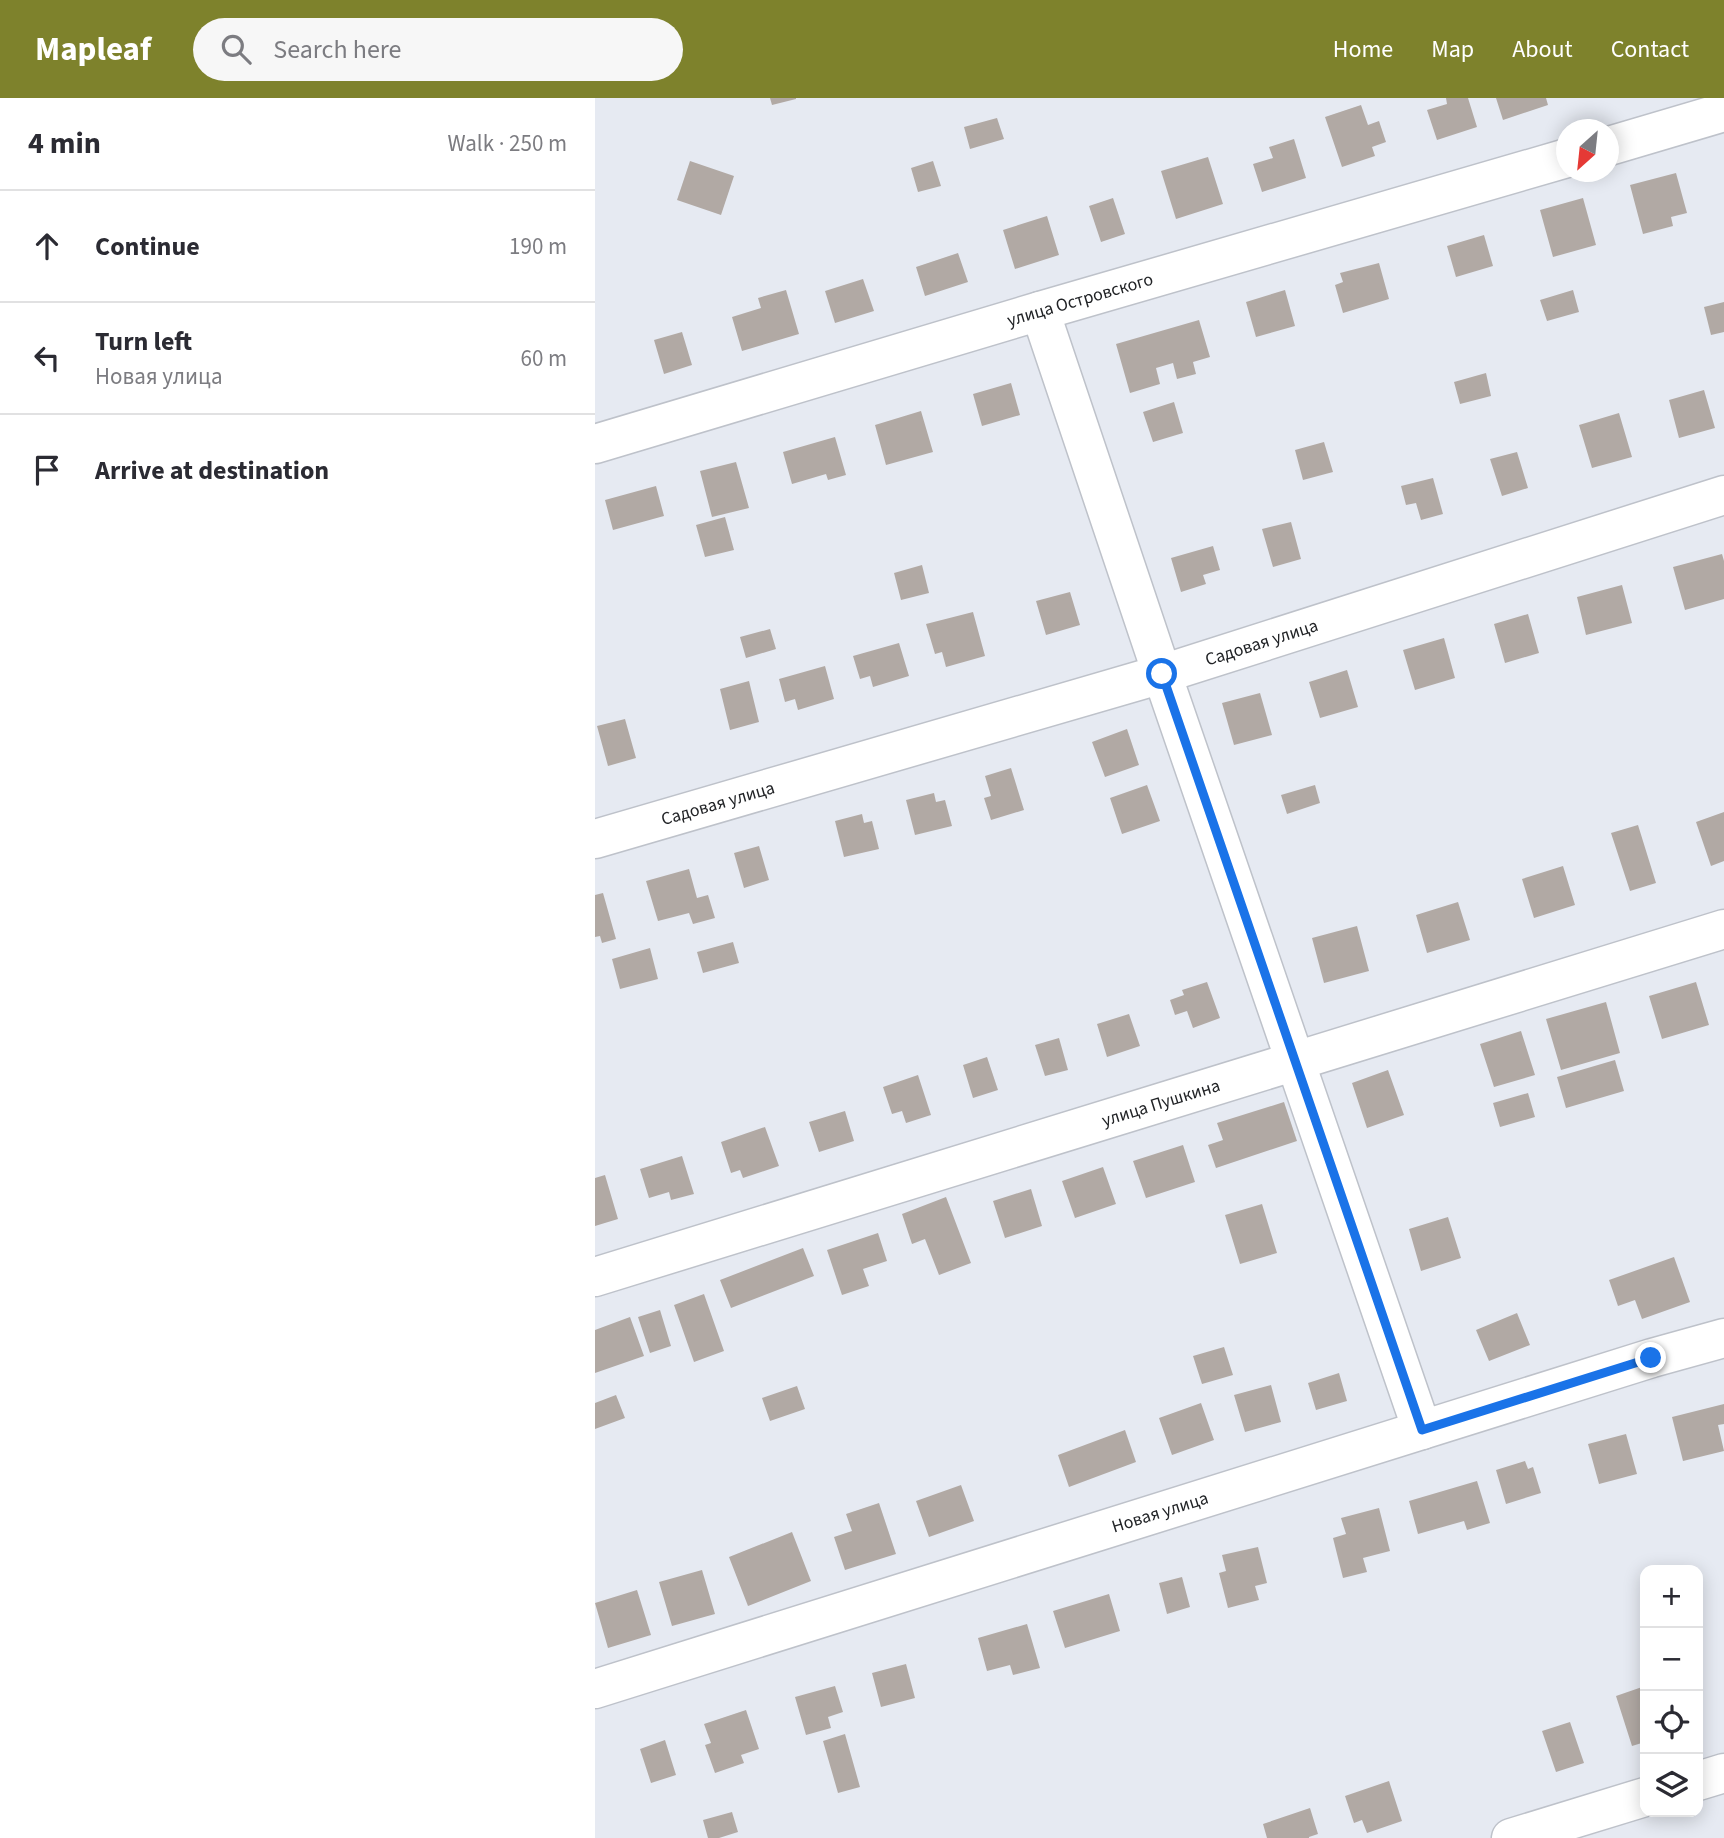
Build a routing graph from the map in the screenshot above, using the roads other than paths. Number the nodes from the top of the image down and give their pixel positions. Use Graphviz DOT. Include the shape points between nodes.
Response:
graph roads {
  1 [pos="1724,112"];
  2 [pos="1619,143"];
  3 [pos="1556,161"];
  4 [pos="1040,311"];
  5 [pos="595,444"];
  6 [pos="1724,495"];
  7 [pos="1162,674"];
  8 [pos="595,839"];
  9 [pos="1724,929"];
  10 [pos="1295,1061"];
  11 [pos="595,1277"];
  12 [pos="1724,1338"];
  13 [pos="1422,1430"];
  14 [pos="595,1689"];
  15 [pos="1724,1773"];
  16 [pos="1703,1779"];
  17 [pos="1640,1799"];
  18 [pos="1511,1838"];
  1 -- 2 [label="street"];
  3 -- 4 [label="street, улица Островского"];
  4 -- 5 [label="street, улица Островского"];
  4 -- 7 [label="street"];
  6 -- 7 [label="street, Садовая улица"];
  7 -- 8 [label="street, Садовая улица"];
  7 -- 10 [label="street"];
  9 -- 10 [label="street, улица Пушкина"];
  10 -- 11 [label="street, улица Пушкина"];
  10 -- 13 [label="street"];
  12 -- 13 [label="street, Новая улица"];
  13 -- 14 [label="street, Новая улица"];
  15 -- 16 [label="street"];
  17 -- 18 [label="street"];
}
